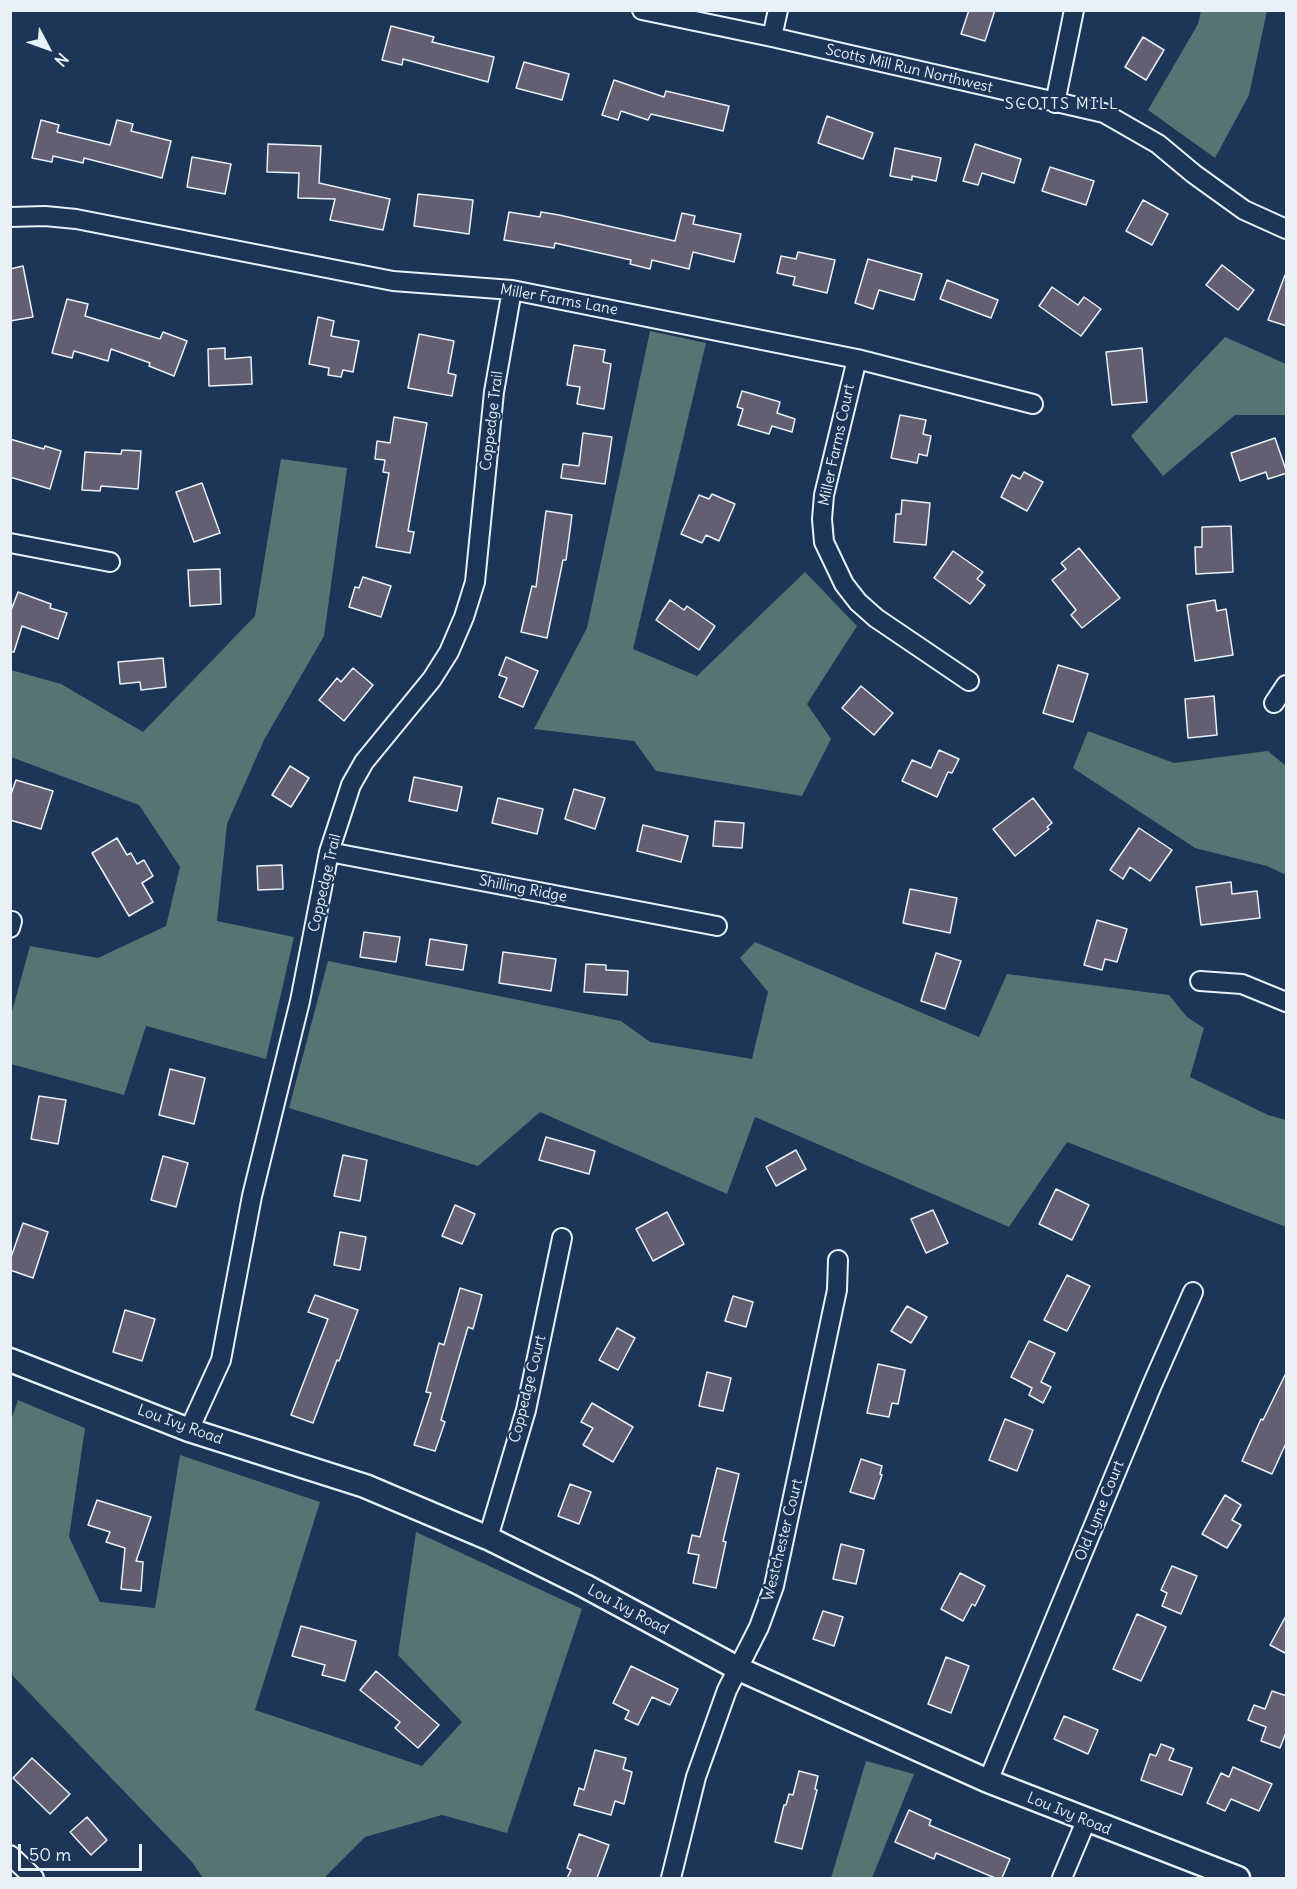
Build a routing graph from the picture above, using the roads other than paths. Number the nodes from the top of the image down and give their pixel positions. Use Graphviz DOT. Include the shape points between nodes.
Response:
graph roads {
  1 [pos="642,10"];
  2 [pos="778,10"];
  3 [pos="1074,10"];
  4 [pos="772,37"];
  5 [pos="1055,103"];
  6 [pos="10,217"];
  7 [pos="1287,229"];
  8 [pos="512,290"];
  9 [pos="857,359"];
  10 [pos="1033,404"];
  11 [pos="10,543"];
  12 [pos="110,562"];
  13 [pos="969,681"];
  14 [pos="1287,685"];
  15 [pos="1274,703"];
  16 [pos="329,852"];
  17 [pos="717,926"];
  18 [pos="1200,981"];
  19 [pos="1287,1002"];
  20 [pos="562,1238"];
  21 [pos="838,1260"];
  22 [pos="1193,1292"];
  23 [pos="10,1360"];
  24 [pos="189,1430"];
  25 [pos="488,1538"];
  26 [pos="739,1669"];
  27 [pos="988,1781"];
  28 [pos="1086,1821"];
  29 [pos="10,1855"];
  30 [pos="34,1878"];
  31 [pos="671,1878"];
  32 [pos="1062,1878"];
  33 [pos="1238,1878"];
  1 -- 4 [label="street, Scotts Mill Run Northwest"];
  2 -- 4 [label="street"];
  3 -- 5 [label="street"];
  4 -- 5 [label="street, Scotts Mill Run Northwest"];
  5 -- 7 [label="street, Scotts Mill Run Northwest" via="1104,113 1158,144 1244,210"];
  6 -- 8 [label="street, Miller Farms Lane" via="76,219 393,281"];
  8 -- 9 [label="street, Miller Farms Lane"];
  8 -- 16 [label="street, Coppedge Trail" via="494,392 475,582 464,617 432,679 364,762 351,785"];
  9 -- 10 [label="street, Miller Farms Lane"];
  9 -- 13 [label="street, Miller Farms Court" via="824,495 824,542 844,584 858,602"];
  11 -- 12 [label="street"];
  14 -- 15 [label="street"];
  16 -- 17 [label="street, Shilling Ridge"];
  16 -- 24 [label="street, Coppedge Trail" via="300,1001 252,1196 221,1360"];
  18 -- 19 [label="street" via="1242,984"];
  20 -- 25 [label="street, Coppedge Court" via="526,1410"];
  21 -- 26 [label="street, Westchester Court" via="837,1290 774,1586"];
  22 -- 27 [label="street, Old Lyme Court"];
  23 -- 24 [label="street, Lou Ivy Road"];
  24 -- 25 [label="street, Lou Ivy Road" via="365,1486"];
  25 -- 26 [label="street, Lou Ivy Road"];
  26 -- 27 [label="street, Lou Ivy Road"];
  26 -- 31 [label="street, Westchester Court" via="727,1690 696,1777"];
  27 -- 28 [label="street, Lou Ivy Road"];
  28 -- 32 [label="street"];
  28 -- 33 [label="street, Lou Ivy Road"];
  29 -- 30 [label="street"];
}
